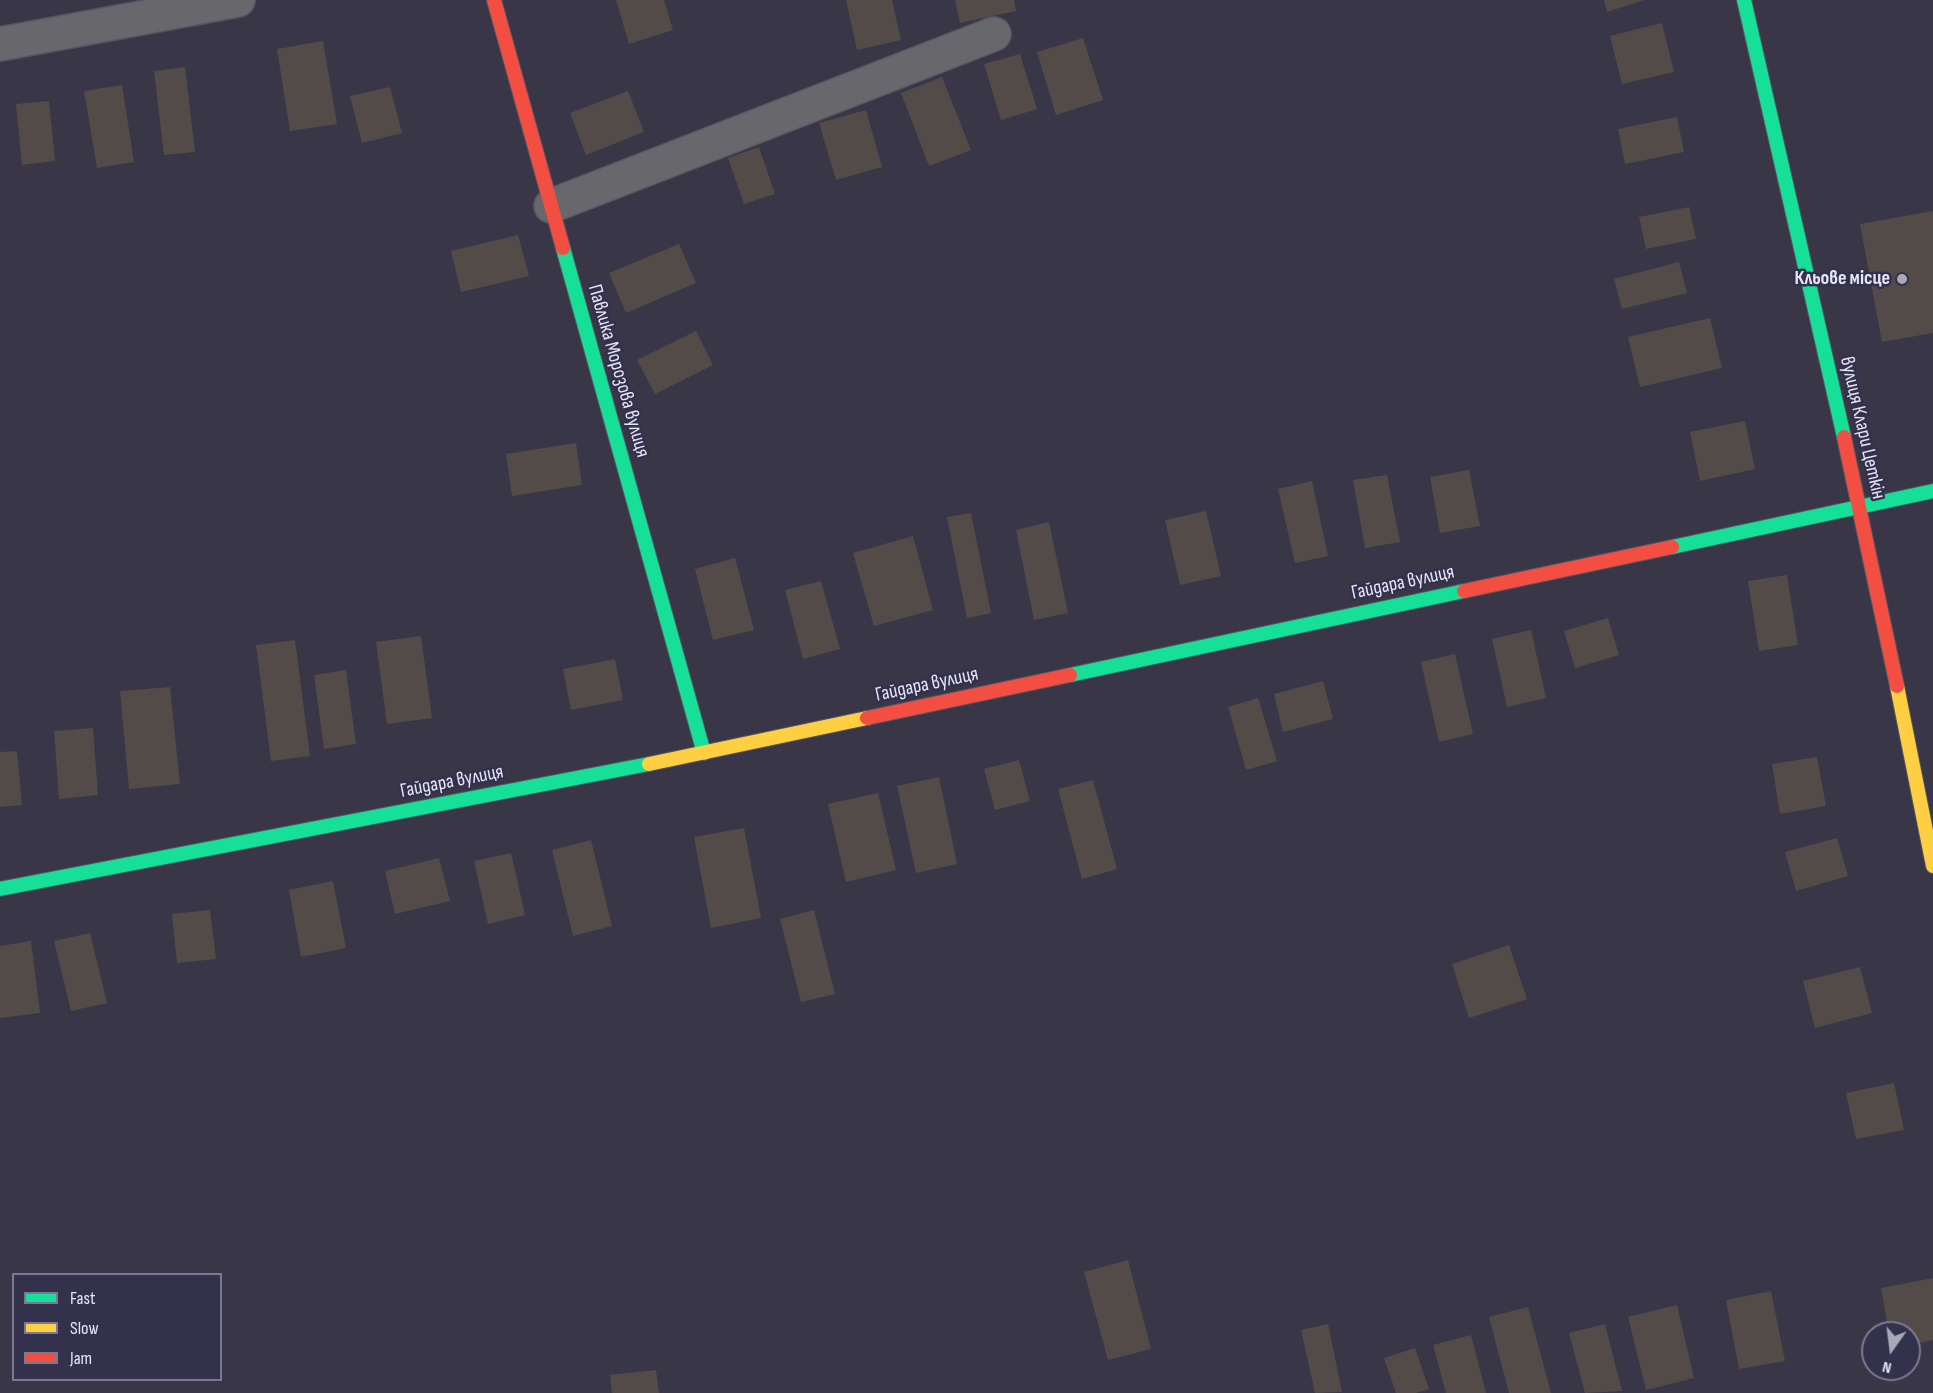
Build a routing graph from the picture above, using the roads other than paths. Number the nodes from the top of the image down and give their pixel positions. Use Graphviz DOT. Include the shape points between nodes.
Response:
graph roads {
  1 [pos="238,0"];
  2 [pos="494,0"];
  3 [pos="1744,0"];
  4 [pos="994,34"];
  5 [pos="0,45"];
  6 [pos="551,206"];
  7 [pos="1933,491"];
  8 [pos="1860,505"];
  9 [pos="704,753"];
  10 [pos="1933,866"];
  11 [pos="0,889"];
  1 -- 5 [label="street"];
  2 -- 6 [label="street, Павлика Морозова вулиця"];
  3 -- 8 [label="street, вулиця Клари Цеткін"];
  4 -- 6 [label="street"];
  6 -- 9 [label="street, Павлика Морозова вулиця"];
  7 -- 8 [label="street, Гайдара вулиця"];
  8 -- 9 [label="street, Гайдара вулиця"];
  8 -- 10 [label="street, вулиця Клари Цеткін"];
  9 -- 11 [label="street, Гайдара вулиця"];
}
